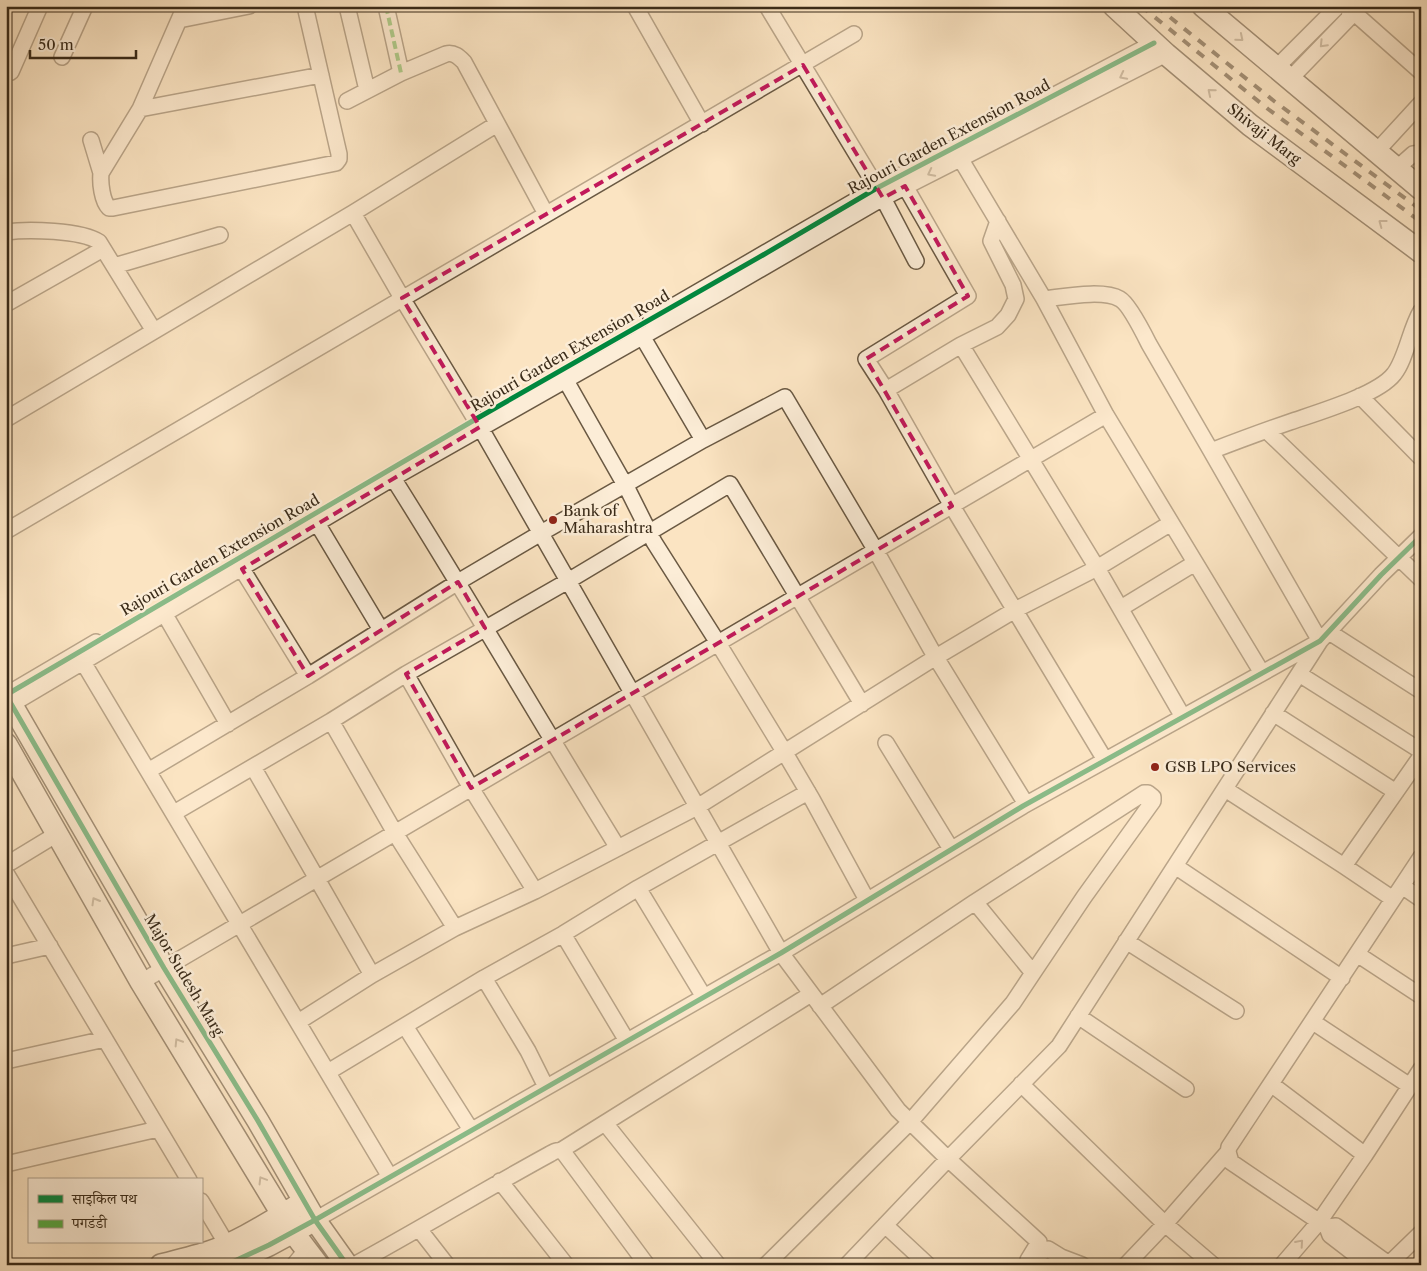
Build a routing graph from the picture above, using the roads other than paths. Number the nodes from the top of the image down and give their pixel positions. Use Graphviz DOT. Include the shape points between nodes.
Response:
graph roads {
  1 [pos="40,6"];
  2 [pos="84,6"];
  3 [pos="249,6"];
  4 [pos="305,6"];
  5 [pos="347,6"];
  6 [pos="386,6"];
  7 [pos="635,6"];
  8 [pos="767,6"];
  9 [pos="1114,6"];
  10 [pos="1203,6"];
  11 [pos="1346,8"];
  12 [pos="182,13"];
  13 [pos="854,34"];
  14 [pos="1160,48"];
  15 [pos="62,57"];
  16 [pos="803,65"];
  17 [pos="11,72"];
  18 [pos="1421,72"];
  19 [pos="401,73"];
  20 [pos="1283,74"];
  21 [pos="321,75"];
  22 [pos="367,90"];
  23 [pos="347,101"];
  24 [pos="1421,103"];
  25 [pos="140,109"];
  26 [pos="497,124"];
  27 [pos="702,124"];
  28 [pos="91,140"];
  29 [pos="1376,152"];
  30 [pos="1421,153"];
  31 [pos="960,158"];
  32 [pos="1396,169"];
  33 [pos="101,173"];
  34 [pos="905,186"];
  35 [pos="1421,190"];
  36 [pos="880,193"];
  37 [pos="352,213"];
  38 [pos="546,214"];
  39 [pos="998,221"];
  40 [pos="6,232"];
  41 [pos="220,235"];
  42 [pos="103,249"];
  43 [pos="1417,251"];
  44 [pos="916,261"];
  45 [pos="114,266"];
  46 [pos="402,298"];
  47 [pos="1044,299"];
  48 [pos="6,304"];
  49 [pos="1421,311"];
  50 [pos="154,331"];
  51 [pos="642,336"];
  52 [pos="961,346"];
  53 [pos="565,379"];
  54 [pos="886,390"];
  55 [pos="1360,396"];
  56 [pos="1106,415"];
  57 [pos="6,419"];
  58 [pos="478,423"];
  59 [pos="1267,431"];
  60 [pos="703,440"];
  61 [pos="1211,451"];
  62 [pos="1421,458"];
  63 [pos="1031,460"];
  64 [pos="393,478"];
  65 [pos="625,484"];
  66 [pos="952,506"];
  67 [pos="317,522"];
  68 [pos="1170,523"];
  69 [pos="6,531"];
  70 [pos="650,532"];
  71 [pos="541,533"];
  72 [pos="1421,536"];
  73 [pos="876,550"];
  74 [pos="1399,557"];
  75 [pos="1195,563"];
  76 [pos="1097,568"];
  77 [pos="242,569"];
  78 [pos="1421,579"];
  79 [pos="568,581"];
  80 [pos="458,582"];
  81 [pos="798,596"];
  82 [pos="1121,608"];
  83 [pos="1015,610"];
  84 [pos="164,613"];
  85 [pos="485,628"];
  86 [pos="381,630"];
  87 [pos="1324,636"];
  88 [pos="718,643"];
  89 [pos="936,657"];
  90 [pos="83,662"];
  91 [pos="1262,673"];
  92 [pos="406,674"];
  93 [pos="1299,674"];
  94 [pos="308,676"];
  95 [pos="1421,690"];
  96 [pos="632,694"];
  97 [pos="8,702"];
  98 [pos="862,704"];
  99 [pos="1273,713"];
  100 [pos="1183,717"];
  101 [pos="332,721"];
  102 [pos="228,724"];
  103 [pos="552,741"];
  104 [pos="886,743"];
  105 [pos="6,744"];
  106 [pos="1421,750"];
  107 [pos="784,753"];
  108 [pos="1421,756"];
  109 [pos="1105,760"];
  110 [pos="253,767"];
  111 [pos="148,771"];
  112 [pos="471,788"];
  113 [pos="1225,789"];
  114 [pos="808,792"];
  115 [pos="1396,792"];
  116 [pos="1026,804"];
  117 [pos="698,807"];
  118 [pos="174,813"];
  119 [pos="395,833"];
  120 [pos="57,834"];
  121 [pos="718,843"];
  122 [pos="618,848"];
  123 [pos="951,849"];
  124 [pos="1421,857"];
  125 [pos="1175,866"];
  126 [pos="1344,866"];
  127 [pos="9,868"];
  128 [pos="317,879"];
  129 [pos="1402,886"];
  130 [pos="638,888"];
  131 [pos="535,891"];
  132 [pos="1421,898"];
  133 [pos="1393,899"];
  134 [pos="867,900"];
  135 [pos="975,902"];
  136 [pos="240,924"];
  137 [pos="455,928"];
  138 [pos="563,934"];
  139 [pos="1126,941"];
  140 [pos="50,946"];
  141 [pos="781,952"];
  142 [pos="1357,954"];
  143 [pos="6,956"];
  144 [pos="164,968"];
  145 [pos="1033,973"];
  146 [pos="372,975"];
  147 [pos="484,978"];
  148 [pos="1342,978"];
  149 [pos="141,982"];
  150 [pos="704,996"];
  151 [pos="1421,996"];
  152 [pos="816,1000"];
  153 [pos="1236,1011"];
  154 [pos="1078,1016"];
  155 [pos="298,1022"];
  156 [pos="1313,1022"];
  157 [pos="405,1026"];
  158 [pos="104,1038"];
  159 [pos="627,1041"];
  160 [pos="6,1061"];
  161 [pos="1421,1069"];
  162 [pos="328,1072"];
  163 [pos="1021,1084"];
  164 [pos="1270,1084"];
  165 [pos="1410,1086"];
  166 [pos="546,1087"];
  167 [pos="1186,1089"];
  168 [pos="910,1122"];
  169 [pos="605,1123"];
  170 [pos="158,1129"];
  171 [pos="471,1130"];
  172 [pos="560,1151"];
  173 [pos="1228,1152"];
  174 [pos="1365,1155"];
  175 [pos="948,1158"];
  176 [pos="6,1164"];
  177 [pos="390,1177"];
  178 [pos="188,1178"];
  179 [pos="500,1182"];
  180 [pos="304,1201"];
  181 [pos="202,1203"];
  182 [pos="315,1220"];
  183 [pos="288,1223"];
  184 [pos="1165,1224"];
  185 [pos="1323,1224"];
  186 [pos="885,1225"];
  187 [pos="419,1229"];
  188 [pos="1421,1233"];
  189 [pos="230,1257"];
  190 [pos="306,1260"];
  191 [pos="1026,1262"];
  192 [pos="1389,1264"];
  193 [pos="161,1265"];
  194 [pos="347,1265"];
  195 [pos="354,1265"];
  196 [pos="447,1265"];
  197 [pos="566,1265"];
  198 [pos="647,1265"];
  199 [pos="718,1265"];
  200 [pos="766,1265"];
  201 [pos="847,1265"];
  202 [pos="928,1265"];
  203 [pos="1082,1265"];
  204 [pos="1126,1265"];
  205 [pos="1213,1265"];
  206 [pos="1282,1265"];
  207 [pos="1368,1265"];
  1 -- 17 [label="street"];
  2 -- 15 [label="street"];
  3 -- 12 [label="street"];
  4 -- 21 [label="street"];
  5 -- 22 [label="street"];
  6 -- 19 [label="street"];
  7 -- 27 [label="street"];
  8 -- 16 [label="street"];
  9 -- 14 [label="street, Shivaji Marg"];
  10 -- 20 [label="street, one-way"];
  11 -- 18 [label="street"];
  11 -- 20 [label="street"];
  12 -- 25 [label="street"];
  13 -- 16 [label="street"];
  14 -- 31 [label="street, Rajouri Garden Extension Road, one-way"];
  14 -- 36 [label="street, Rajouri Garden Extension Road"];
  43 -- 14 [label="street, Shivaji Marg, one-way" via="1250,125"];
  16 -- 27 [label="street"];
  16 -- 36 [label="street"];
  19 -- 22 [label="street"];
  19 -- 26 [label="street" via="446,54 456,55 464,62"];
  20 -- 29 [label="street"];
  21 -- 25 [label="street"];
  21 -- 33 [label="street" via="339,154 336,163 111,208 106,205"];
  22 -- 23 [label="street"];
  24 -- 29 [label="street"];
  25 -- 33 [label="street"];
  26 -- 37 [label="street"];
  26 -- 38 [label="street"];
  27 -- 38 [label="street"];
  28 -- 33 [label="street"];
  29 -- 32 [label="street"];
  30 -- 32 [label="street" via="1413,154"];
  31 -- 34 [label="street, Rajouri Garden Extension Road, one-way"];
  31 -- 39 [label="street"];
  32 -- 35 [label="street"];
  34 -- 36 [label="street, Rajouri Garden Extension Road"];
  34 -- 54 [label="street" via="968,296 866,359"];
  36 -- 44 [label="street"];
  36 -- 51 [label="street, Rajouri Garden Extension Road" via="723,291"];
  36 -- 58 [label="street, Rajouri Garden Extension Road" via="754,260"];
  37 -- 46 [label="street"];
  37 -- 50 [label="street"];
  38 -- 46 [label="street"];
  39 -- 47 [label="street"];
  39 -- 52 [label="street" via="991,241 1013,285 1016,299 997,327"];
  40 -- 42 [label="street" via="28,230 74,234 94,238"];
  41 -- 45 [label="street"];
  42 -- 45 [label="street"];
  42 -- 48 [label="street"];
  45 -- 50 [label="street"];
  46 -- 58 [label="street"];
  46 -- 69 [label="street"];
  47 -- 56 [label="street"];
  47 -- 61 [label="street" via="1104,294 1122,300"];
  49 -- 55 [label="street" via="1394,374 1385,383"];
  50 -- 57 [label="street"];
  51 -- 53 [label="street, Rajouri Garden Extension Road"];
  51 -- 60 [label="street"];
  52 -- 54 [label="street"];
  52 -- 63 [label="street"];
  53 -- 58 [label="street, Rajouri Garden Extension Road"];
  53 -- 65 [label="street"];
  54 -- 66 [label="street"];
  55 -- 59 [label="street"];
  55 -- 62 [label="street"];
  56 -- 63 [label="street"];
  56 -- 68 [label="street"];
  58 -- 64 [label="street, Rajouri Garden Extension Road"];
  58 -- 71 [label="street"];
  58 -- 97 [label="street, Rajouri Garden Extension Road"];
  59 -- 61 [label="street"];
  59 -- 74 [label="street"];
  60 -- 65 [label="street"];
  60 -- 73 [label="street" via="785,396"];
  61 -- 87 [label="street"];
  63 -- 66 [label="street"];
  63 -- 76 [label="street"];
  64 -- 67 [label="street, Rajouri Garden Extension Road"];
  64 -- 80 [label="street"];
  65 -- 70 [label="street"];
  65 -- 71 [label="street"];
  66 -- 73 [label="street"];
  66 -- 83 [label="street"];
  67 -- 77 [label="street, Rajouri Garden Extension Road"];
  67 -- 86 [label="street"];
  68 -- 75 [label="street"];
  68 -- 76 [label="street"];
  70 -- 79 [label="street"];
  70 -- 81 [label="street" via="730,484"];
  70 -- 88 [label="street"];
  71 -- 79 [label="street"];
  71 -- 80 [label="street"];
  72 -- 74 [label="street"];
  73 -- 81 [label="street"];
  73 -- 89 [label="street"];
  74 -- 78 [label="street"];
  74 -- 87 [label="street"];
  75 -- 82 [label="street"];
  75 -- 91 [label="street"];
  76 -- 82 [label="street"];
  76 -- 83 [label="street"];
  77 -- 84 [label="street, Rajouri Garden Extension Road"];
  77 -- 94 [label="street"];
  79 -- 85 [label="street"];
  79 -- 96 [label="street"];
  80 -- 85 [label="street"];
  80 -- 86 [label="street"];
  81 -- 88 [label="street"];
  81 -- 98 [label="street"];
  82 -- 100 [label="street"];
  83 -- 89 [label="street"];
  83 -- 109 [label="street"];
  84 -- 90 [label="street, Rajouri Garden Extension Road"];
  84 -- 102 [label="street"];
  85 -- 92 [label="street"];
  85 -- 103 [label="street"];
  86 -- 94 [label="street"];
  87 -- 91 [label="street"];
  87 -- 93 [label="street"];
  87 -- 95 [label="street"];
  88 -- 96 [label="street"];
  88 -- 107 [label="street"];
  89 -- 98 [label="street"];
  89 -- 116 [label="street"];
  90 -- 97 [label="street, Rajouri Garden Extension Road"];
  90 -- 111 [label="street"];
  91 -- 100 [label="street"];
  92 -- 101 [label="street"];
  92 -- 112 [label="street"];
  93 -- 99 [label="street"];
  93 -- 106 [label="street"];
  94 -- 102 [label="street"];
  96 -- 103 [label="street"];
  96 -- 117 [label="street"];
  97 -- 144 [label="street, Major Sudesh Marg"];
  98 -- 107 [label="street"];
  99 -- 113 [label="street"];
  99 -- 115 [label="street"];
  100 -- 109 [label="street"];
  101 -- 110 [label="street"];
  101 -- 119 [label="street"];
  102 -- 111 [label="street"];
  103 -- 112 [label="street"];
  103 -- 122 [label="street"];
  104 -- 123 [label="street"];
  105 -- 120 [label="street"];
  107 -- 114 [label="street"];
  107 -- 117 [label="street"];
  108 -- 115 [label="street"];
  109 -- 116 [label="street"];
  110 -- 118 [label="street"];
  110 -- 128 [label="street"];
  111 -- 118 [label="street"];
  112 -- 119 [label="street"];
  112 -- 131 [label="street"];
  113 -- 125 [label="street"];
  113 -- 126 [label="street"];
  114 -- 121 [label="street"];
  114 -- 134 [label="street"];
  115 -- 126 [label="street"];
  116 -- 123 [label="street"];
  117 -- 121 [label="street"];
  117 -- 122 [label="street"];
  118 -- 136 [label="street"];
  119 -- 128 [label="street"];
  119 -- 137 [label="street"];
  120 -- 127 [label="street"];
  149 -- 120 [label="street, one-way"];
  121 -- 130 [label="street"];
  121 -- 141 [label="street"];
  122 -- 131 [label="street"];
  123 -- 134 [label="street"];
  124 -- 129 [label="street"];
  125 -- 139 [label="street"];
  125 -- 148 [label="street"];
  126 -- 133 [label="street"];
  127 -- 140 [label="street"];
  128 -- 136 [label="street"];
  128 -- 146 [label="street"];
  129 -- 132 [label="street"];
  129 -- 133 [label="street"];
  130 -- 138 [label="street"];
  130 -- 150 [label="street"];
  131 -- 137 [label="street"];
  133 -- 142 [label="street"];
  134 -- 141 [label="street"];
  135 -- 145 [label="street"];
  135 -- 145 [label="street" via="1144,793 1153,797"];
  135 -- 152 [label="street"];
  136 -- 144 [label="street"];
  136 -- 155 [label="street"];
  137 -- 146 [label="street"];
  138 -- 147 [label="street"];
  138 -- 159 [label="street"];
  139 -- 153 [label="street"];
  139 -- 154 [label="street"];
  140 -- 143 [label="street"];
  140 -- 158 [label="street"];
  141 -- 150 [label="street"];
  141 -- 152 [label="street"];
  142 -- 148 [label="street"];
  142 -- 151 [label="street"];
  144 -- 149 [label="street"];
  144 -- 180 [label="street, Major Sudesh Marg"];
  145 -- 168 [label="street" via="1013,1003"];
  146 -- 155 [label="street"];
  147 -- 157 [label="street"];
  147 -- 166 [label="street"];
  148 -- 156 [label="street"];
  183 -- 149 [label="street, one-way"];
  150 -- 159 [label="street"];
  152 -- 168 [label="street"];
  152 -- 169 [label="street"];
  154 -- 163 [label="street" via="1059,1046"];
  154 -- 167 [label="street"];
  155 -- 162 [label="street"];
  156 -- 164 [label="street"];
  156 -- 165 [label="street"];
  157 -- 162 [label="street"];
  157 -- 171 [label="street"];
  158 -- 160 [label="street"];
  158 -- 170 [label="street"];
  159 -- 166 [label="street"];
  161 -- 165 [label="street"];
  162 -- 177 [label="street"];
  163 -- 175 [label="street"];
  163 -- 184 [label="street"];
  164 -- 173 [label="street"];
  164 -- 174 [label="street"];
  165 -- 174 [label="street"];
  166 -- 171 [label="street"];
  168 -- 175 [label="street"];
  168 -- 200 [label="street"];
  169 -- 172 [label="street"];
  169 -- 199 [label="street"];
  170 -- 176 [label="street"];
  170 -- 178 [label="street"];
  171 -- 177 [label="street"];
  172 -- 179 [label="street"];
  172 -- 198 [label="street"];
  173 -- 184 [label="street"];
  173 -- 185 [label="street" via="1231,1162"];
  174 -- 185 [label="street"];
  175 -- 186 [label="street"];
  175 -- 191 [label="street" via="1039,1242"];
  177 -- 182 [label="street"];
  179 -- 187 [label="street"];
  179 -- 197 [label="street"];
  180 -- 182 [label="street, Major Sudesh Marg"];
  180 -- 183 [label="street"];
  181 -- 189 [label="street"];
  182 -- 183 [label="street"];
  182 -- 194 [label="street, Major Sudesh Marg"];
  183 -- 189 [label="street" via="269,1246"];
  183 -- 190 [label="street"];
  184 -- 204 [label="street"];
  184 -- 205 [label="street"];
  185 -- 192 [label="street" via="1336,1226"];
  206 -- 185 [label="street, one-way"];
  185 -- 207 [label="street" via="1330,1235"];
  186 -- 201 [label="street"];
  186 -- 202 [label="street"];
  187 -- 195 [label="street"];
  187 -- 196 [label="street"];
  188 -- 192 [label="street"];
  189 -- 193 [label="street" via="209,1252"];
  191 -- 203 [label="street" via="1048,1249"];
}
